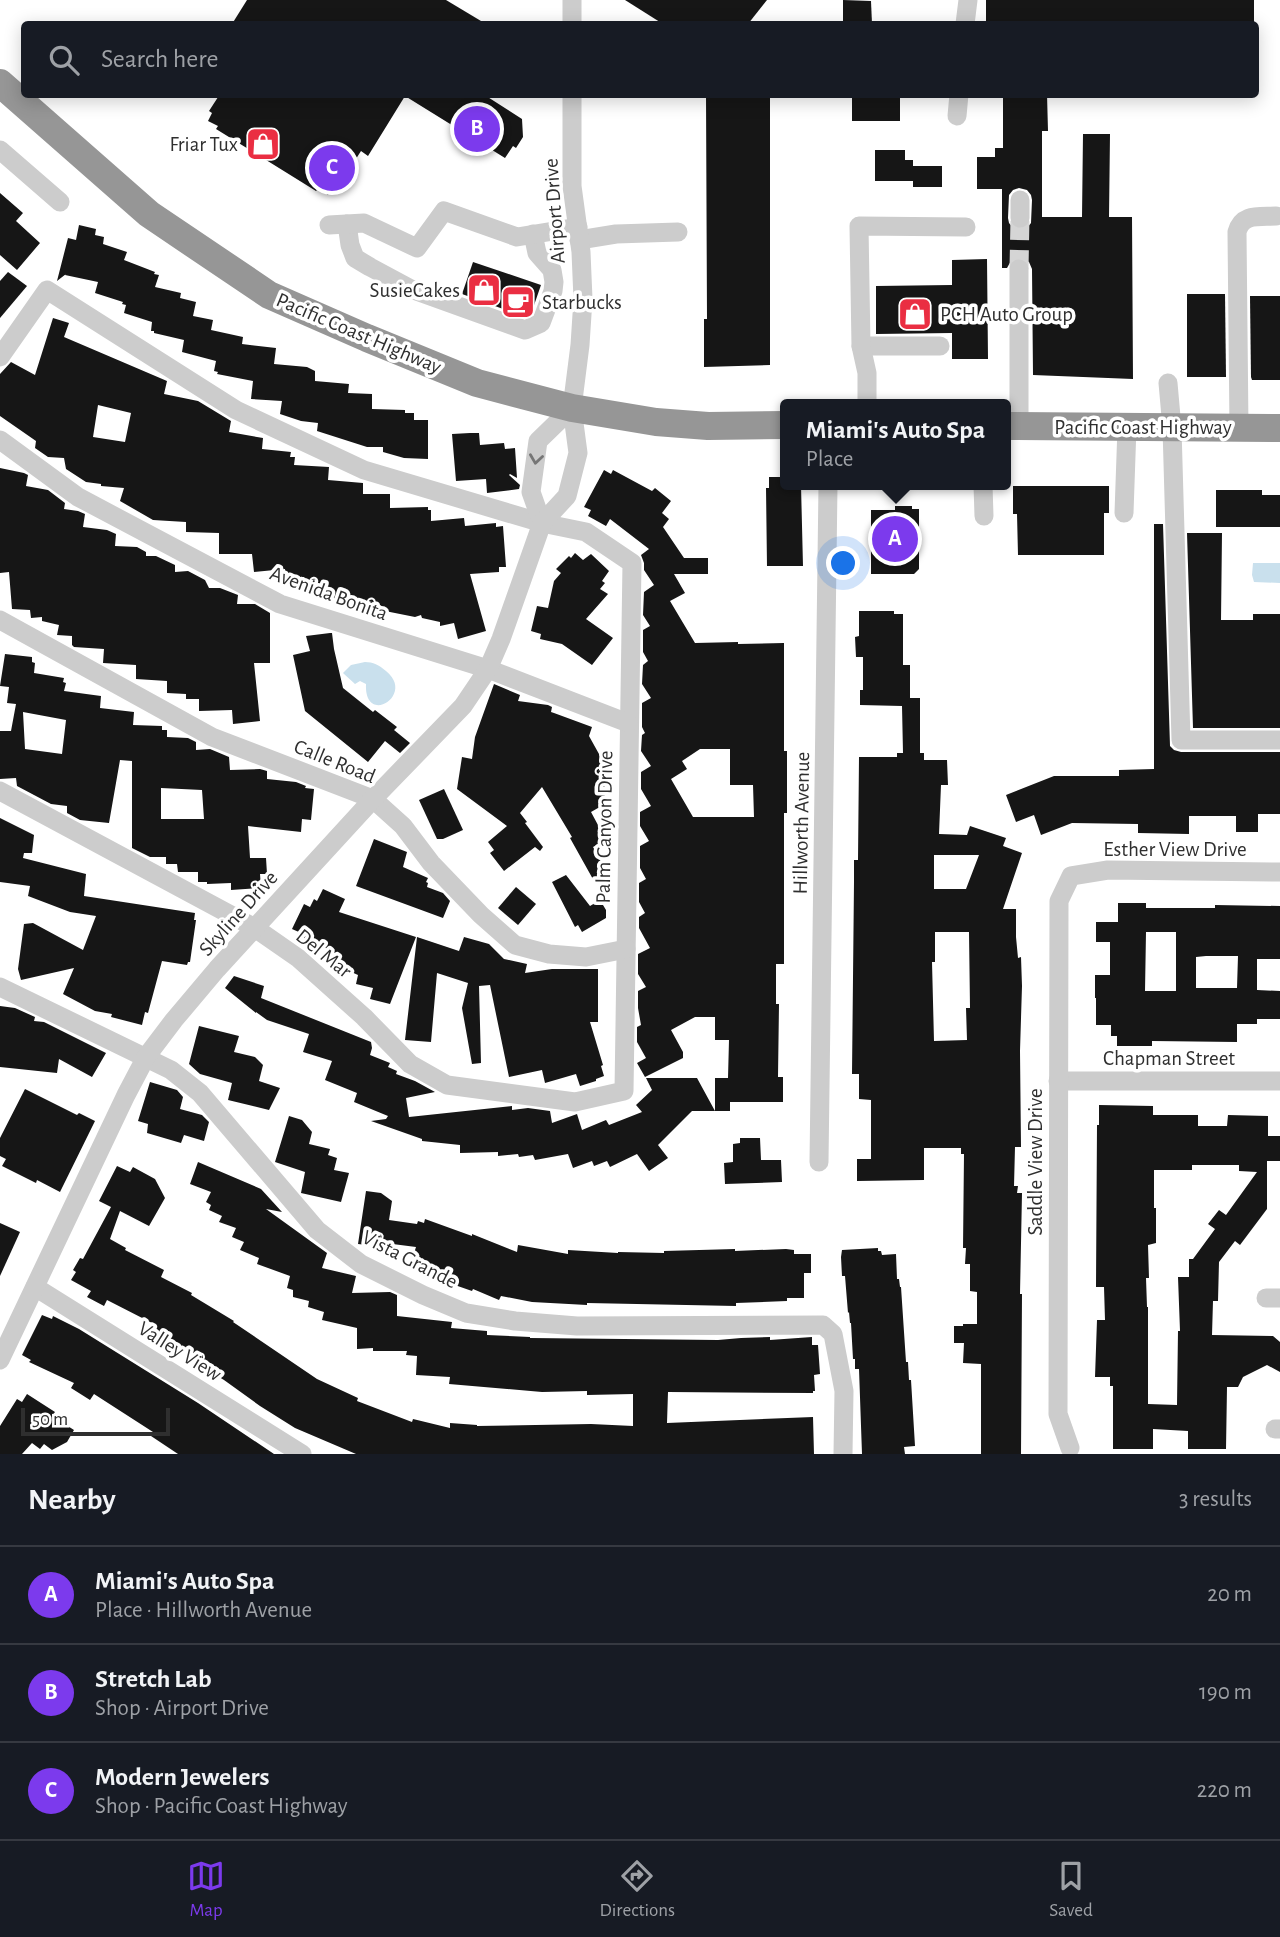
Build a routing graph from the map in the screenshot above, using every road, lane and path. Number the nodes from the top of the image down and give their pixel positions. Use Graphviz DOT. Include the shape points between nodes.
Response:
graph roads {
  1 [pos="572,0"];
  2 [pos="968,0"];
  3 [pos="572,21"];
  4 [pos="965,21"];
  5 [pos="0,83"];
  6 [pos="572,98"];
  7 [pos="959,98"];
  8 [pos="957,116"];
  9 [pos="0,150"];
  10 [pos="61,201"];
  11 [pos="1276,216"];
  12 [pos="966,226"];
  13 [pos="678,232"];
  14 [pos="578,233"];
  15 [pos="533,234"];
  16 [pos="1019,269"];
  17 [pos="861,346"];
  18 [pos="940,346"];
  19 [pos="0,357"];
  20 [pos="1168,383"];
  21 [pos="867,399"];
  22 [pos="572,408"];
  23 [pos="780,425"];
  24 [pos="1012,426"];
  25 [pos="1127,427"];
  26 [pos="1172,428"];
  27 [pos="1239,428"];
  28 [pos="1280,428"];
  29 [pos="0,440"];
  30 [pos="828,490"];
  31 [pos="983,490"];
  32 [pos="1124,513"];
  33 [pos="984,516"];
  34 [pos="542,523"];
  35 [pos="0,620"];
  36 [pos="488,669"];
  37 [pos="628,723"];
  38 [pos="1280,740"];
  39 [pos="0,791"];
  40 [pos="373,799"];
  41 [pos="1280,872"];
  42 [pos="1071,876"];
  43 [pos="255,928"];
  44 [pos="626,949"];
  45 [pos="0,987"];
  46 [pos="146,1057"];
  47 [pos="1058,1081"];
  48 [pos="1280,1081"];
  49 [pos="624,1091"];
  50 [pos="819,1161"];
  51 [pos="35,1287"];
  52 [pos="8,1324"];
  53 [pos="0,1360"];
  54 [pos="1070,1448"];
  55 [pos="302,1454"];
  56 [pos="844,1454"];
  1 -- 3 [label="street"];
  2 -- 4 [label="street"];
  5 -- 22 [label="highway, Pacific Coast Highway" via="149,214 269,295 477,383"];
  6 -- 14 [label="street, Airport Drive" via="572,186"];
  7 -- 8 [label="street"];
  9 -- 10 [label="street"];
  11 -- 27 [label="street" via="1245,219 1237,232"];
  12 -- 17 [label="street" via="859,226"];
  13 -- 14 [label="street"];
  14 -- 15 [label="street"];
  14 -- 22 [label="street, Airport Drive" via="583,299"];
  15 -- 15 [label="street" via="517,237 444,211 417,248 364,223 338,224 355,258 370,267 411,289 525,330 541,323 553,291 552,270 537,253"];
  16 -- 24 [label="street"];
  17 -- 18 [label="street"];
  17 -- 21 [label="street"];
  19 -- 34 [label="street" via="47,290 236,410 364,470"];
  20 -- 26 [label="street"];
  22 -- 23 [label="highway, Pacific Coast Highway" via="656,422"];
  22 -- 34 [label="street, Skyline Drive" via="578,453 573,474 567,496"];
  22 -- 34 [label="street, one-way" via="538,441 531,492"];
  24 -- 25 [label="highway, Pacific Coast Highway"];
  25 -- 26 [label="highway, Pacific Coast Highway"];
  25 -- 32 [label="street"];
  26 -- 27 [label="highway, Pacific Coast Highway"];
  26 -- 38 [label="street" via="1181,740"];
  27 -- 28 [label="highway, Pacific Coast Highway"];
  29 -- 36 [label="street, Avenida Bonita" via="78,497 280,604"];
  30 -- 50 [label="street, Hillworth Avenue"];
  31 -- 33 [label="street"];
  34 -- 36 [label="street, Skyline Drive"];
  34 -- 37 [label="street, Palm Canyon Drive" via="586,532 632,563"];
  35 -- 40 [label="street, Calle Road" via="212,737"];
  36 -- 37 [label="street, Avenida Bonita"];
  36 -- 40 [label="street, Skyline Drive" via="463,706"];
  37 -- 44 [label="street, Palm Canyon Drive"];
  39 -- 43 [label="street, Del Mar"];
  40 -- 43 [label="street, Skyline Drive"];
  40 -- 44 [label="street, Calle Road" via="515,945 586,957"];
  41 -- 42 [label="street, Esther View Drive" via="1108,870"];
  42 -- 47 [label="street, Saddle View Drive" via="1059,901"];
  43 -- 46 [label="street, Skyline Drive"];
  43 -- 49 [label="street, Del Mar" via="298,958 410,1064 447,1084 575,1102"];
  44 -- 49 [label="street, Palm Canyon Drive"];
  45 -- 46 [label="street, Vista Grande"];
  46 -- 51 [label="street, Skyline Drive"];
  46 -- 56 [label="street, Vista Grande" via="200,1093 317,1230 361,1264 466,1313 577,1326 823,1325 833,1334 844,1391"];
  47 -- 48 [label="street, Chapman Street"];
  47 -- 54 [label="street, Saddle View Drive" via="1058,1414"];
  51 -- 52 [label="street, Skyline Drive"];
  51 -- 55 [label="street, Valley View"];
  52 -- 53 [label="street, Skyline Drive"];
}
